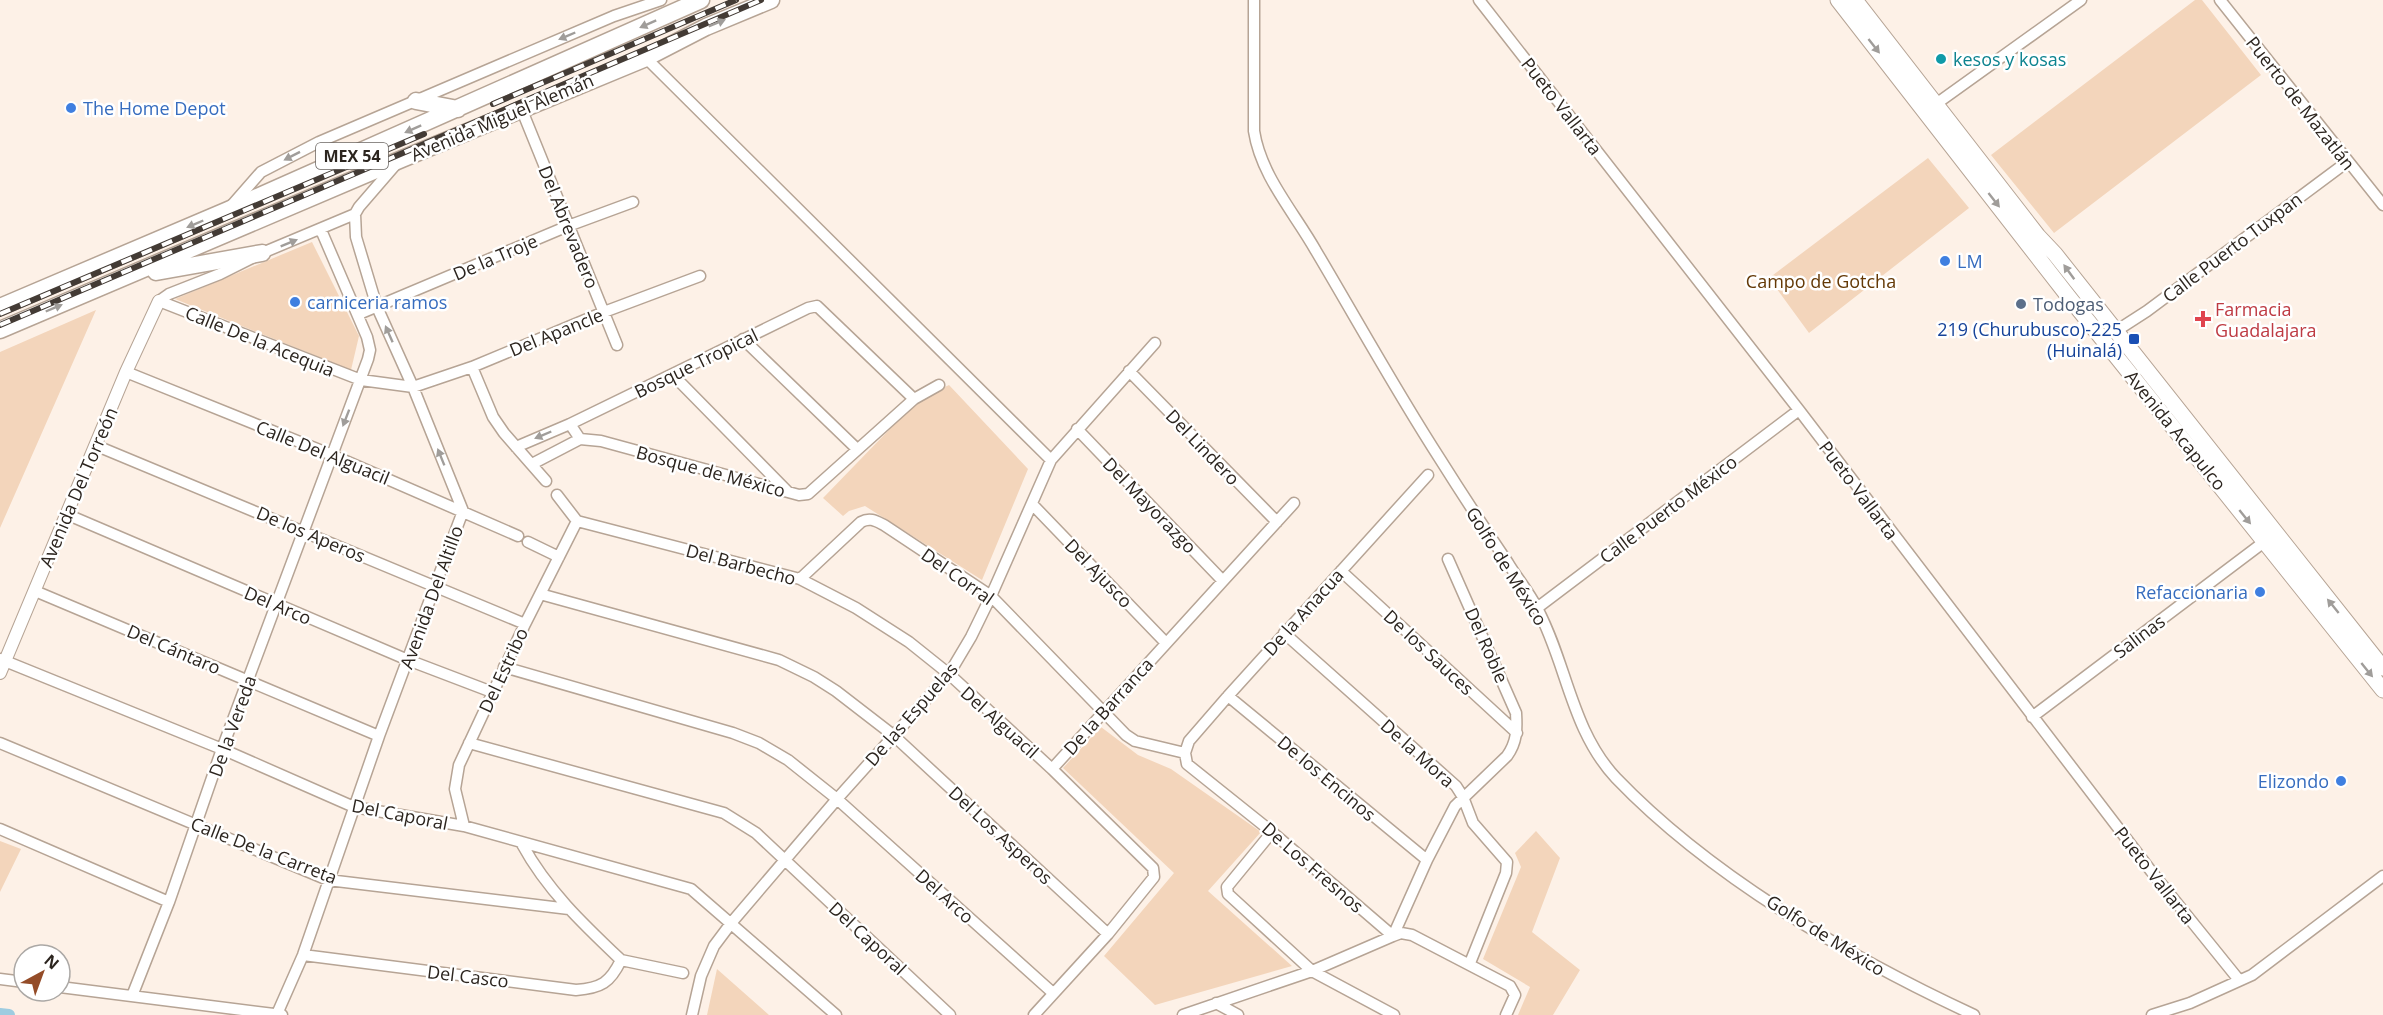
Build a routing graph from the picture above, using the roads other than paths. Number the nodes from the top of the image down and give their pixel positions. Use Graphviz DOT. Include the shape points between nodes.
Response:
graph roads {
  1 [pos="661,0"];
  2 [pos="701,0"];
  3 [pos="771,0"];
  4 [pos="1254,0"];
  5 [pos="1479,0"];
  6 [pos="1838,0"];
  7 [pos="1855,0"];
  8 [pos="2081,0"];
  9 [pos="2220,0"];
  10 [pos="646,58"];
  11 [pos="416,102"];
  12 [pos="1936,104"];
  13 [pos="521,108"];
  14 [pos="458,109"];
  15 [pos="402,159"];
  16 [pos="2347,162"];
  17 [pos="633,202"];
  18 [pos="2383,205"];
  19 [pos="228,210"];
  20 [pos="355,214"];
  21 [pos="568,226"];
  22 [pos="321,230"];
  23 [pos="262,254"];
  24 [pos="129,276"];
  25 [pos="700,276"];
  26 [pos="159,301"];
  27 [pos="0,307"];
  28 [pos="377,307"];
  29 [pos="604,312"];
  30 [pos="359,314"];
  31 [pos="0,330"];
  32 [pos="2116,331"];
  33 [pos="743,339"];
  34 [pos="1155,343"];
  35 [pos="616,345"];
  36 [pos="472,367"];
  37 [pos="1129,371"];
  38 [pos="126,372"];
  39 [pos="673,375"];
  40 [pos="361,381"];
  41 [pos="939,385"];
  42 [pos="413,387"];
  43 [pos="914,399"];
  44 [pos="1799,410"];
  45 [pos="570,424"];
  46 [pos="1077,429"];
  47 [pos="580,439"];
  48 [pos="97,446"];
  49 [pos="516,447"];
  50 [pos="857,449"];
  51 [pos="332,455"];
  52 [pos="1051,460"];
  53 [pos="532,464"];
  54 [pos="1428,475"];
  55 [pos="546,481"];
  56 [pos="788,492"];
  57 [pos="557,495"];
  58 [pos="1294,503"];
  59 [pos="1032,504"];
  60 [pos="463,511"];
  61 [pos="66,514"];
  62 [pos="577,521"];
  63 [pos="1277,522"];
  64 [pos="304,530"];
  65 [pos="518,536"];
  66 [pos="2270,537"];
  67 [pos="528,542"];
  68 [pos="559,557"];
  69 [pos="1449,559"];
  70 [pos="1341,571"];
  71 [pos="800,579"];
  72 [pos="1222,580"];
  73 [pos="435,586"];
  74 [pos="34,591"];
  75 [pos="540,594"];
  76 [pos="991,596"];
  77 [pos="277,605"];
  78 [pos="1537,608"];
  79 [pos="525,624"];
  80 [pos="1284,633"];
  81 [pos="1165,642"];
  82 [pos="3,660"];
  83 [pos="408,660"];
  84 [pos="504,667"];
  85 [pos="2383,668"];
  86 [pos="0,673"];
  87 [pos="949,674"];
  88 [pos="248,681"];
  89 [pos="2383,690"];
  90 [pos="492,692"];
  91 [pos="1228,696"];
  92 [pos="1104,711"];
  93 [pos="2032,717"];
  94 [pos="1517,734"];
  95 [pos="379,735"];
  96 [pos="893,735"];
  97 [pos="0,743"];
  98 [pos="469,743"];
  99 [pos="222,749"];
  100 [pos="1185,753"];
  101 [pos="1052,769"];
  102 [pos="1463,796"];
  103 [pos="837,799"];
  104 [pos="354,807"];
  105 [pos="197,825"];
  106 [pos="464,826"];
  107 [pos="0,830"];
  108 [pos="1272,832"];
  109 [pos="522,844"];
  110 [pos="1427,860"];
  111 [pos="786,861"];
  112 [pos="2383,876"];
  113 [pos="328,880"];
  114 [pos="169,902"];
  115 [pos="568,909"];
  116 [pos="732,922"];
  117 [pos="1108,934"];
  118 [pos="1393,936"];
  119 [pos="303,955"];
  120 [pos="621,960"];
  121 [pos="1470,963"];
  122 [pos="1312,972"];
  123 [pos="683,973"];
  124 [pos="2239,980"];
  125 [pos="72,988"];
  126 [pos="1053,993"];
  127 [pos="132,996"];
  128 [pos="1216,1003"];
  129 [pos="277,1014"];
  130 [pos="282,1015"];
  131 [pos="692,1015"];
  132 [pos="836,1015"];
  133 [pos="950,1015"];
  134 [pos="1034,1015"];
  135 [pos="1183,1015"];
  136 [pos="1238,1015"];
  137 [pos="1394,1015"];
  138 [pos="1506,1015"];
  139 [pos="1974,1015"];
  140 [pos="2152,1015"];
  1 -- 11 [label="street, one-way" via="614,16"];
  2 -- 14 [label="highway, Avenida Miguel Alemán / MEX 54, one-way"];
  10 -- 3 [label="highway, Avenida Miguel Alemán / MEX 54, one-way"];
  4 -- 78 [label="street, Golfo de México" via="1254,131 1263,166 1302,225 1419,427"];
  5 -- 44 [label="street, Pueto Vallarta"];
  6 -- 66 [label="main road, Avenida Acapulco, one-way" via="2043,264"];
  7 -- 12 [label="main road, Avenida Acapulco"];
  8 -- 12 [label="street"];
  9 -- 16 [label="street, Puerto de Mazatlán"];
  10 -- 13 [label="highway, Avenida Miguel Alemán / MEX 54"];
  10 -- 52 [label="street"];
  11 -- 14 [label="highway"];
  11 -- 19 [label="street, one-way" via="319,142 261,172"];
  32 -- 12 [label="main road, Avenida Acapulco, one-way"];
  13 -- 15 [label="highway, Avenida Miguel Alemán / MEX 54"];
  13 -- 21 [label="street, Del Abrevadero"];
  14 -- 19 [label="highway, Avenida Miguel Alemán / MEX 54, one-way"];
  15 -- 20 [label="street"];
  15 -- 24 [label="highway, Avenida Miguel Alemán / MEX 54"];
  16 -- 18 [label="street, Puerto de Mazatlán"];
  16 -- 32 [label="street, Calle Puerto Tuxpan"];
  17 -- 21 [label="street, De la Troje"];
  19 -- 27 [label="highway, Avenida Miguel Alemán / MEX 54, one-way"];
  20 -- 22 [label="street"];
  20 -- 28 [label="street, Avenida Del Altillo" via="356,237"];
  21 -- 28 [label="street, De la Troje"];
  21 -- 29 [label="street, Del Abrevadero"];
  23 -- 22 [label="street, one-way"];
  22 -- 30 [label="street, De la Vereda"];
  23 -- 24 [label="highway"];
  23 -- 26 [label="street"];
  31 -- 24 [label="highway, Avenida Miguel Alemán / MEX 54, one-way"];
  25 -- 29 [label="street, Del Apancle"];
  26 -- 38 [label="street, Avenida Del Torreón"];
  26 -- 40 [label="street, Calle De la Acequia"];
  28 -- 30 [label="street, De la Troje"];
  42 -- 28 [label="street, Avenida Del Altillo, one-way"];
  29 -- 35 [label="street, Del Abrevadero"];
  29 -- 36 [label="street, Del Apancle"];
  30 -- 40 [label="street, De la Vereda" via="370,350"];
  32 -- 66 [label="main road, Avenida Acapulco"];
  33 -- 39 [label="street, Bosque Tropical"];
  33 -- 43 [label="street, Bosque Tropical" via="817,306"];
  33 -- 50 [label="street"];
  34 -- 37 [label="street, De las Espuelas"];
  36 -- 42 [label="street, Del Apancle"];
  36 -- 49 [label="street" via="493,417"];
  37 -- 46 [label="street, De las Espuelas"];
  37 -- 63 [label="street, Del Lindero"];
  38 -- 48 [label="street, Avenida Del Torreón"];
  38 -- 51 [label="street, Calle Del Alguacil"];
  39 -- 45 [label="street, Bosque Tropical"];
  39 -- 56 [label="street"];
  40 -- 42 [label="street, Calle De la Acequia"];
  40 -- 51 [label="street, De la Vereda, one-way"];
  41 -- 43 [label="street, Bosque de México"];
  60 -- 42 [label="street, Avenida Del Altillo, one-way"];
  43 -- 50 [label="street, Bosque de México"];
  44 -- 78 [label="street, Calle Puerto México"];
  44 -- 93 [label="street, Pueto Vallarta"];
  45 -- 47 [label="street"];
  45 -- 49 [label="street, Bosque Tropical, one-way"];
  46 -- 52 [label="street, De las Espuelas"];
  46 -- 72 [label="street, Del Mayorazgo"];
  47 -- 53 [label="street"];
  47 -- 56 [label="street, Bosque de México" via="601,441"];
  48 -- 61 [label="street, Avenida Del Torreón"];
  48 -- 64 [label="street, De los Aperos"];
  49 -- 53 [label="street"];
  50 -- 56 [label="street, Bosque de México" via="808,494"];
  51 -- 60 [label="street, Calle Del Alguacil"];
  51 -- 64 [label="street, De la Vereda"];
  52 -- 59 [label="street, De las Espuelas"];
  53 -- 55 [label="street"];
  54 -- 70 [label="street, De la Anacua"];
  57 -- 62 [label="street"];
  58 -- 63 [label="street, De la Barranca"];
  59 -- 76 [label="street, De las Espuelas"];
  59 -- 81 [label="street, Del Ajusco"];
  60 -- 65 [label="street, Calle Del Alguacil"];
  60 -- 73 [label="street, Avenida Del Altillo"];
  61 -- 74 [label="street, Avenida Del Torreón"];
  61 -- 77 [label="street, Del Arco"];
  62 -- 68 [label="street, Del Estribo"];
  62 -- 71 [label="street, Del Barbecho"];
  63 -- 72 [label="street, De la Barranca"];
  64 -- 73 [label="street, De los Aperos"];
  64 -- 77 [label="street, De la Vereda"];
  85 -- 66 [label="main road, Avenida Acapulco, one-way"];
  66 -- 89 [label="main road, Avenida Acapulco, one-way"];
  66 -- 93 [label="street, Salinas"];
  67 -- 68 [label="street"];
  68 -- 75 [label="street, Del Estribo"];
  69 -- 94 [label="street, Del Roble" via="1516,712"];
  70 -- 80 [label="street, De la Anacua"];
  70 -- 94 [label="street, De los Sauces"];
  71 -- 76 [label="street, Del Corral" via="866,519 884,525"];
  71 -- 87 [label="street, Del Barbecho" via="856,608"];
  72 -- 81 [label="street, De la Barranca"];
  73 -- 79 [label="street, De los Aperos"];
  73 -- 83 [label="street, Avenida Del Altillo"];
  74 -- 82 [label="street, Avenida Del Torreón"];
  74 -- 88 [label="street, Del Cántaro"];
  75 -- 79 [label="street, Del Estribo"];
  75 -- 96 [label="street" via="779,660 814,676"];
  76 -- 87 [label="street, De las Espuelas"];
  76 -- 92 [label="street, Del Corral"];
  77 -- 83 [label="street, Del Arco"];
  77 -- 88 [label="street, De la Vereda"];
  78 -- 139 [label="street, Golfo de México" via="1584,733 1617,779 1714,864 1893,976"];
  79 -- 84 [label="street, Del Estribo"];
  80 -- 91 [label="street, De la Anacua"];
  80 -- 102 [label="street, De la Mora"];
  81 -- 92 [label="street, De la Barranca"];
  82 -- 86 [label="street, Avenida Del Torreón"];
  82 -- 99 [label="street, Del Caporal"];
  83 -- 90 [label="street, Del Arco"];
  83 -- 95 [label="street, Avenida Del Altillo"];
  84 -- 90 [label="street, Del Estribo"];
  84 -- 103 [label="street" via="759,743 788,760"];
  87 -- 96 [label="street, De las Espuelas"];
  87 -- 101 [label="street, Del Alguacil"];
  88 -- 95 [label="street, Del Cántaro"];
  88 -- 99 [label="street, De la Vereda"];
  90 -- 98 [label="street, Del Estribo"];
  91 -- 100 [label="street, De la Anacua" via="1189,741"];
  91 -- 110 [label="street, De los Encinos"];
  92 -- 100 [label="street" via="1135,741"];
  92 -- 101 [label="street, De la Barranca"];
  93 -- 124 [label="street, Pueto Vallarta"];
  94 -- 102 [label="street" via="1507,756"];
  95 -- 104 [label="street, Avenida Del Altillo"];
  96 -- 103 [label="street, De las Espuelas"];
  96 -- 117 [label="street, Del Los Asperos"];
  97 -- 105 [label="street, Calle De la Carreta"];
  98 -- 106 [label="street, Del Estribo" via="459,765 455,789"];
  98 -- 111 [label="street" via="724,813 756,833"];
  99 -- 104 [label="street, Del Caporal"];
  99 -- 105 [label="street, De la Vereda"];
  100 -- 108 [label="street, De Los Fresnos" via="1187,764"];
  101 -- 117 [label="street, De la Barranca" via="1155,872"];
  102 -- 110 [label="street"];
  102 -- 121 [label="street, De la Mora" via="1473,823 1507,862"];
  103 -- 111 [label="street, De las Espuelas"];
  103 -- 126 [label="street, Del Arco"];
  104 -- 106 [label="street, Del Caporal"];
  104 -- 113 [label="street, Avenida Del Altillo"];
  105 -- 113 [label="street, Calle De la Carreta"];
  105 -- 114 [label="street, De la Vereda"];
  106 -- 109 [label="street, Del Caporal"];
  107 -- 114 [label="street"];
  108 -- 118 [label="street, De Los Fresnos"];
  108 -- 122 [label="street" via="1227,892"];
  109 -- 115 [label="street"];
  109 -- 116 [label="street, Del Caporal" via="679,884"];
  110 -- 118 [label="street"];
  111 -- 116 [label="street, De las Espuelas"];
  111 -- 133 [label="street, Del Caporal"];
  112 -- 124 [label="street" via="2260,969"];
  113 -- 115 [label="street, Calle De la Carreta"];
  113 -- 119 [label="street, Avenida Del Altillo"];
  114 -- 127 [label="street, De la Vereda"];
  115 -- 120 [label="street"];
  116 -- 131 [label="street, De las Espuelas" via="714,946 701,976"];
  116 -- 132 [label="street, Del Caporal"];
  117 -- 126 [label="street, De la Barranca"];
  118 -- 121 [label="street" via="1412,935"];
  118 -- 122 [label="street"];
  119 -- 120 [label="street, Del Casco" via="576,990 609,980"];
  119 -- 129 [label="street, Avenida Del Altillo"];
  120 -- 123 [label="street"];
  121 -- 138 [label="street" via="1513,988 1515,995"];
  122 -- 128 [label="street"];
  122 -- 137 [label="street"];
  124 -- 140 [label="street" via="2190,1003"];
  125 -- 127 [label="street"];
  126 -- 134 [label="street, De la Barranca"];
  127 -- 129 [label="street"];
  128 -- 135 [label="street"];
  128 -- 136 [label="street"];
  129 -- 130 [label="street"];
}
